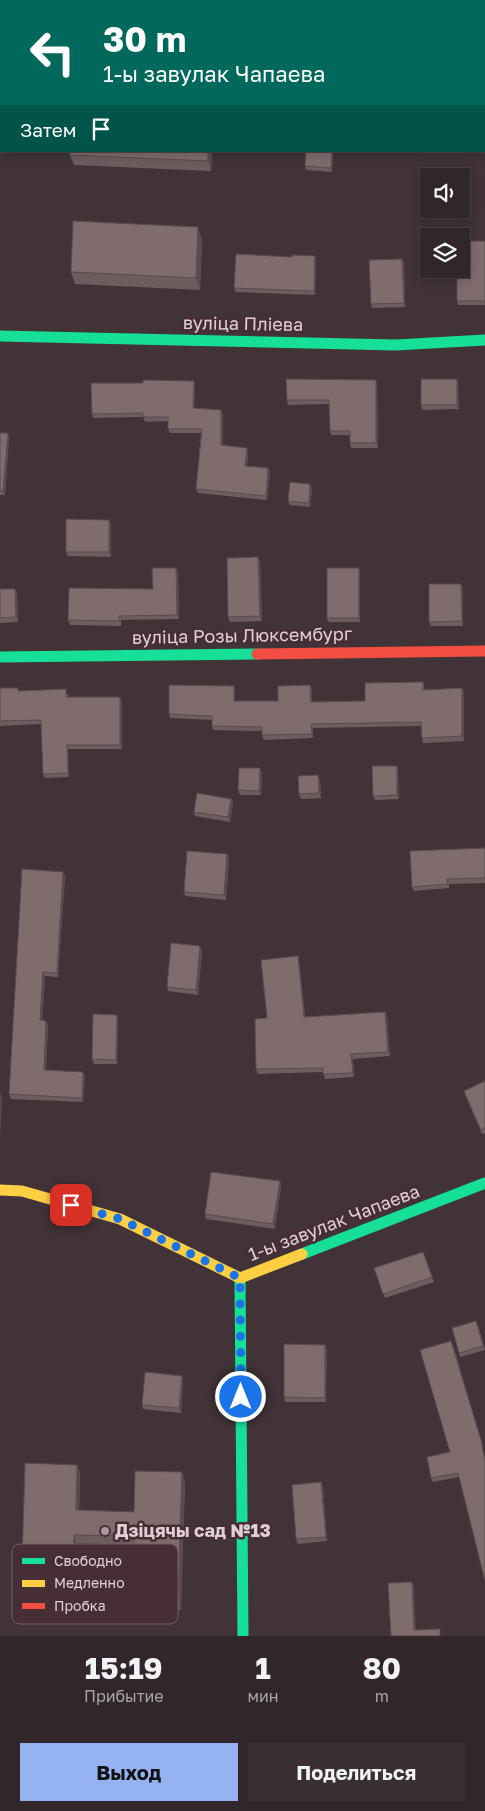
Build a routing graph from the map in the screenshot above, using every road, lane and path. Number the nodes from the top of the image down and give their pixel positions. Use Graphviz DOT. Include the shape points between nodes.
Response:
graph roads {
  1 [pos="0,336"];
  2 [pos="485,340"];
  3 [pos="485,651"];
  4 [pos="0,657"];
  5 [pos="485,1183"];
  6 [pos="0,1190"];
  7 [pos="240,1278"];
  8 [pos="243,1636"];
  1 -- 2 [label="street, вуліца Пліева" via="396,345"];
  3 -- 4 [label="street, вуліца Розы Люксембург"];
  5 -- 7 [label="street, 1-ы завулак Чапаева"];
  6 -- 7 [label="street, 1-ы завулак Чапаева" via="22,1191 120,1219"];
  7 -- 8 [label="street"];
}
